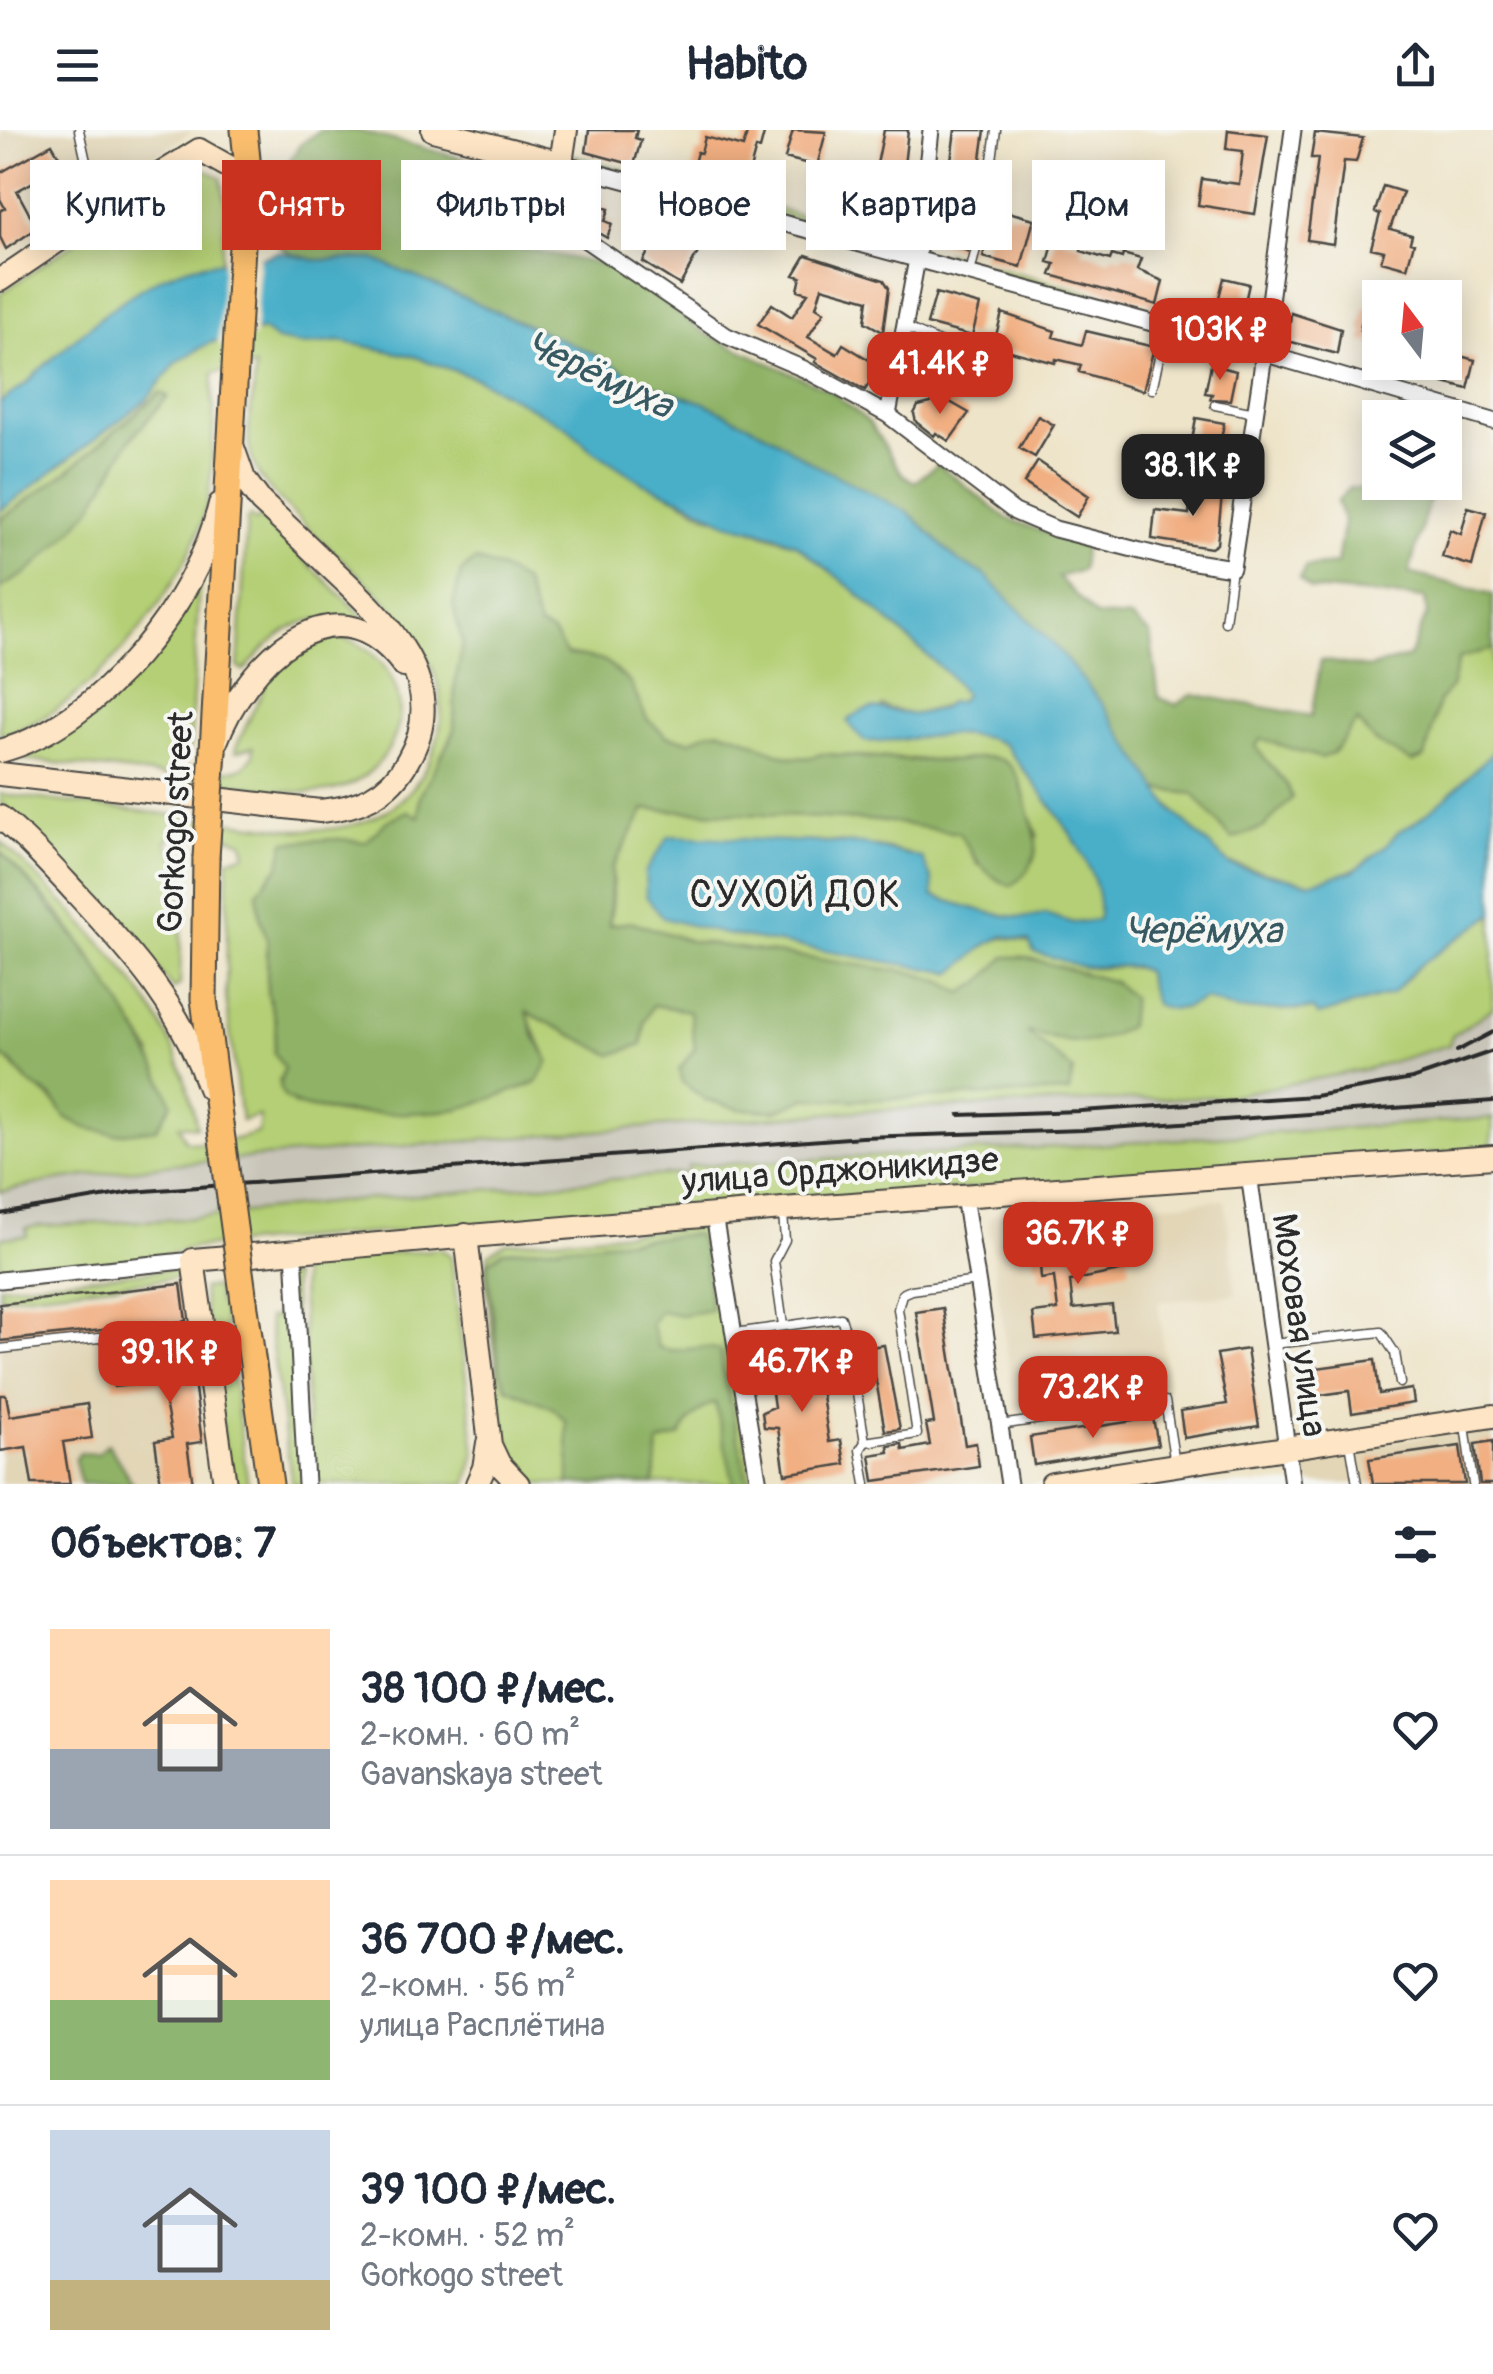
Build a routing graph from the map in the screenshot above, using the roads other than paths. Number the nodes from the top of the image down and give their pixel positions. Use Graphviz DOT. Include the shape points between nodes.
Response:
graph roads {
  1 [pos="79,130"];
  2 [pos="244,130"];
  3 [pos="256,130"];
  4 [pos="433,130"];
  5 [pos="566,130"];
  6 [pos="931,130"];
  7 [pos="996,130"];
  8 [pos="1294,130"];
  9 [pos="204,140"];
  10 [pos="247,159"];
  11 [pos="86,160"];
  12 [pos="175,160"];
  13 [pos="224,160"];
  14 [pos="549,160"];
  15 [pos="561,160"];
  16 [pos="601,174"];
  17 [pos="39,250"];
  18 [pos="242,250"];
  19 [pos="600,250"];
  20 [pos="918,258"];
  21 [pos="970,272"];
  22 [pos="3,273"];
  23 [pos="1166,327"];
  24 [pos="907,328"];
  25 [pos="941,344"];
  26 [pos="1263,353"];
  27 [pos="1152,390"];
  28 [pos="1215,405"];
  29 [pos="1255,413"];
  30 [pos="888,415"];
  31 [pos="1493,421"];
  32 [pos="231,436"];
  33 [pos="1232,568"];
  34 [pos="1225,622"];
  35 [pos="421,719"];
  36 [pos="213,750"];
  37 [pos="0,751"];
  38 [pos="0,774"];
  39 [pos="0,816"];
  40 [pos="220,1124"];
  41 [pos="1493,1157"];
  42 [pos="1250,1174"];
  43 [pos="964,1196"];
  44 [pos="783,1209"];
  45 [pos="714,1215"];
  46 [pos="466,1234"];
  47 [pos="294,1249"];
  48 [pos="193,1260"];
  49 [pos="0,1280"];
  50 [pos="977,1281"];
  51 [pos="784,1325"];
  52 [pos="202,1327"];
  53 [pos="735,1332"];
  54 [pos="1272,1344"];
  55 [pos="0,1349"];
  56 [pos="1400,1383"];
  57 [pos="1493,1416"];
  58 [pos="1465,1421"];
  59 [pos="1000,1424"];
  60 [pos="488,1434"];
  61 [pos="1349,1438"];
  62 [pos="865,1442"];
  63 [pos="1286,1447"];
  64 [pos="1175,1464"];
  65 [pos="1066,1483"];
  66 [pos="225,1484"];
  67 [pos="270,1484"];
  68 [pos="306,1484"];
  69 [pos="480,1484"];
  70 [pos="517,1484"];
  71 [pos="759,1484"];
  72 [pos="866,1484"];
  73 [pos="1009,1484"];
  74 [pos="1292,1484"];
  75 [pos="1357,1484"];
  76 [pos="1473,1484"];
  1 -- 11 [label="lane"];
  2 -- 10 [label="main road"];
  3 -- 10 [label="main road"];
  4 -- 14 [label="street"];
  5 -- 15 [label="street"];
  6 -- 20 [label="street"];
  7 -- 21 [label="lane"];
  8 -- 26 [label="street"];
  9 -- 12 [label="street"];
  9 -- 13 [label="street"];
  16 -- 20 [label="street"];
  17 -- 22 [label="street"];
  18 -- 32 [label="main road, Gorkogo street"];
  19 -- 30 [label="street" via="727,336"];
  20 -- 21 [label="street"];
  20 -- 24 [label="street"];
  21 -- 23 [label="street"];
  23 -- 26 [label="street"];
  23 -- 27 [label="lane"];
  24 -- 25 [label="lane"];
  24 -- 30 [label="street"];
  26 -- 29 [label="street"];
  26 -- 31 [label="street"];
  28 -- 29 [label="lane"];
  29 -- 33 [label="street"];
  30 -- 33 [label="street" via="1015,512 1164,558"];
  32 -- 35 [label="street" via="238,466 255,494 396,634 414,672"];
  32 -- 36 [label="main road, Gorkogo street"];
  32 -- 37 [label="street" via="209,545 174,605 129,664 81,710 43,735"];
  33 -- 34 [label="lane"];
  35 -- 36 [label="street" via="412,680 396,655 368,635 324,627 269,657 237,697"];
  35 -- 38 [label="street" via="413,752 396,779 370,799 338,809 285,809"];
  36 -- 40 [label="main road, Gorkogo street, bridge" via="204,999"];
  39 -- 40 [label="street" via="162,990 195,1052"];
  40 -- 67 [label="main road, Gorkogo street, bridge"];
  41 -- 42 [label="street, улица Орджоникидзе"];
  42 -- 43 [label="street, улица Орджоникидзе"];
  42 -- 54 [label="street, Моховая улица"];
  43 -- 44 [label="street, улица Орджоникидзе"];
  43 -- 50 [label="street"];
  44 -- 45 [label="street, улица Орджоникидзе"];
  44 -- 51 [label="lane" via="785,1240 774,1262"];
  45 -- 46 [label="street, улица Орджоникидзе"];
  45 -- 53 [label="street"];
  46 -- 47 [label="street, улица Орджоникидзе"];
  46 -- 60 [label="street"];
  47 -- 48 [label="street, улица Орджоникидзе"];
  47 -- 68 [label="street"];
  48 -- 49 [label="street"];
  48 -- 52 [label="street"];
  50 -- 59 [label="street"];
  50 -- 62 [label="lane" via="902,1294 898,1309 918,1434"];
  51 -- 53 [label="lane"];
  51 -- 62 [label="lane" via="840,1318"];
  52 -- 55 [label="lane"];
  52 -- 66 [label="street"];
  53 -- 71 [label="street"];
  54 -- 56 [label="lane" via="1380,1332 1394,1353"];
  54 -- 63 [label="street, Моховая улица"];
  57 -- 58 [label="street"];
  58 -- 61 [label="street"];
  58 -- 76 [label="lane"];
  59 -- 64 [label="lane" via="1164,1401"];
  59 -- 73 [label="street"];
  60 -- 69 [label="street"];
  60 -- 70 [label="street" via="499,1464"];
  61 -- 63 [label="street"];
  61 -- 75 [label="lane"];
  62 -- 72 [label="lane" via="860,1450"];
  63 -- 64 [label="street"];
  63 -- 74 [label="street, Моховая улица"];
  64 -- 65 [label="street"];
  69 -- 70 [label="street"];
}
